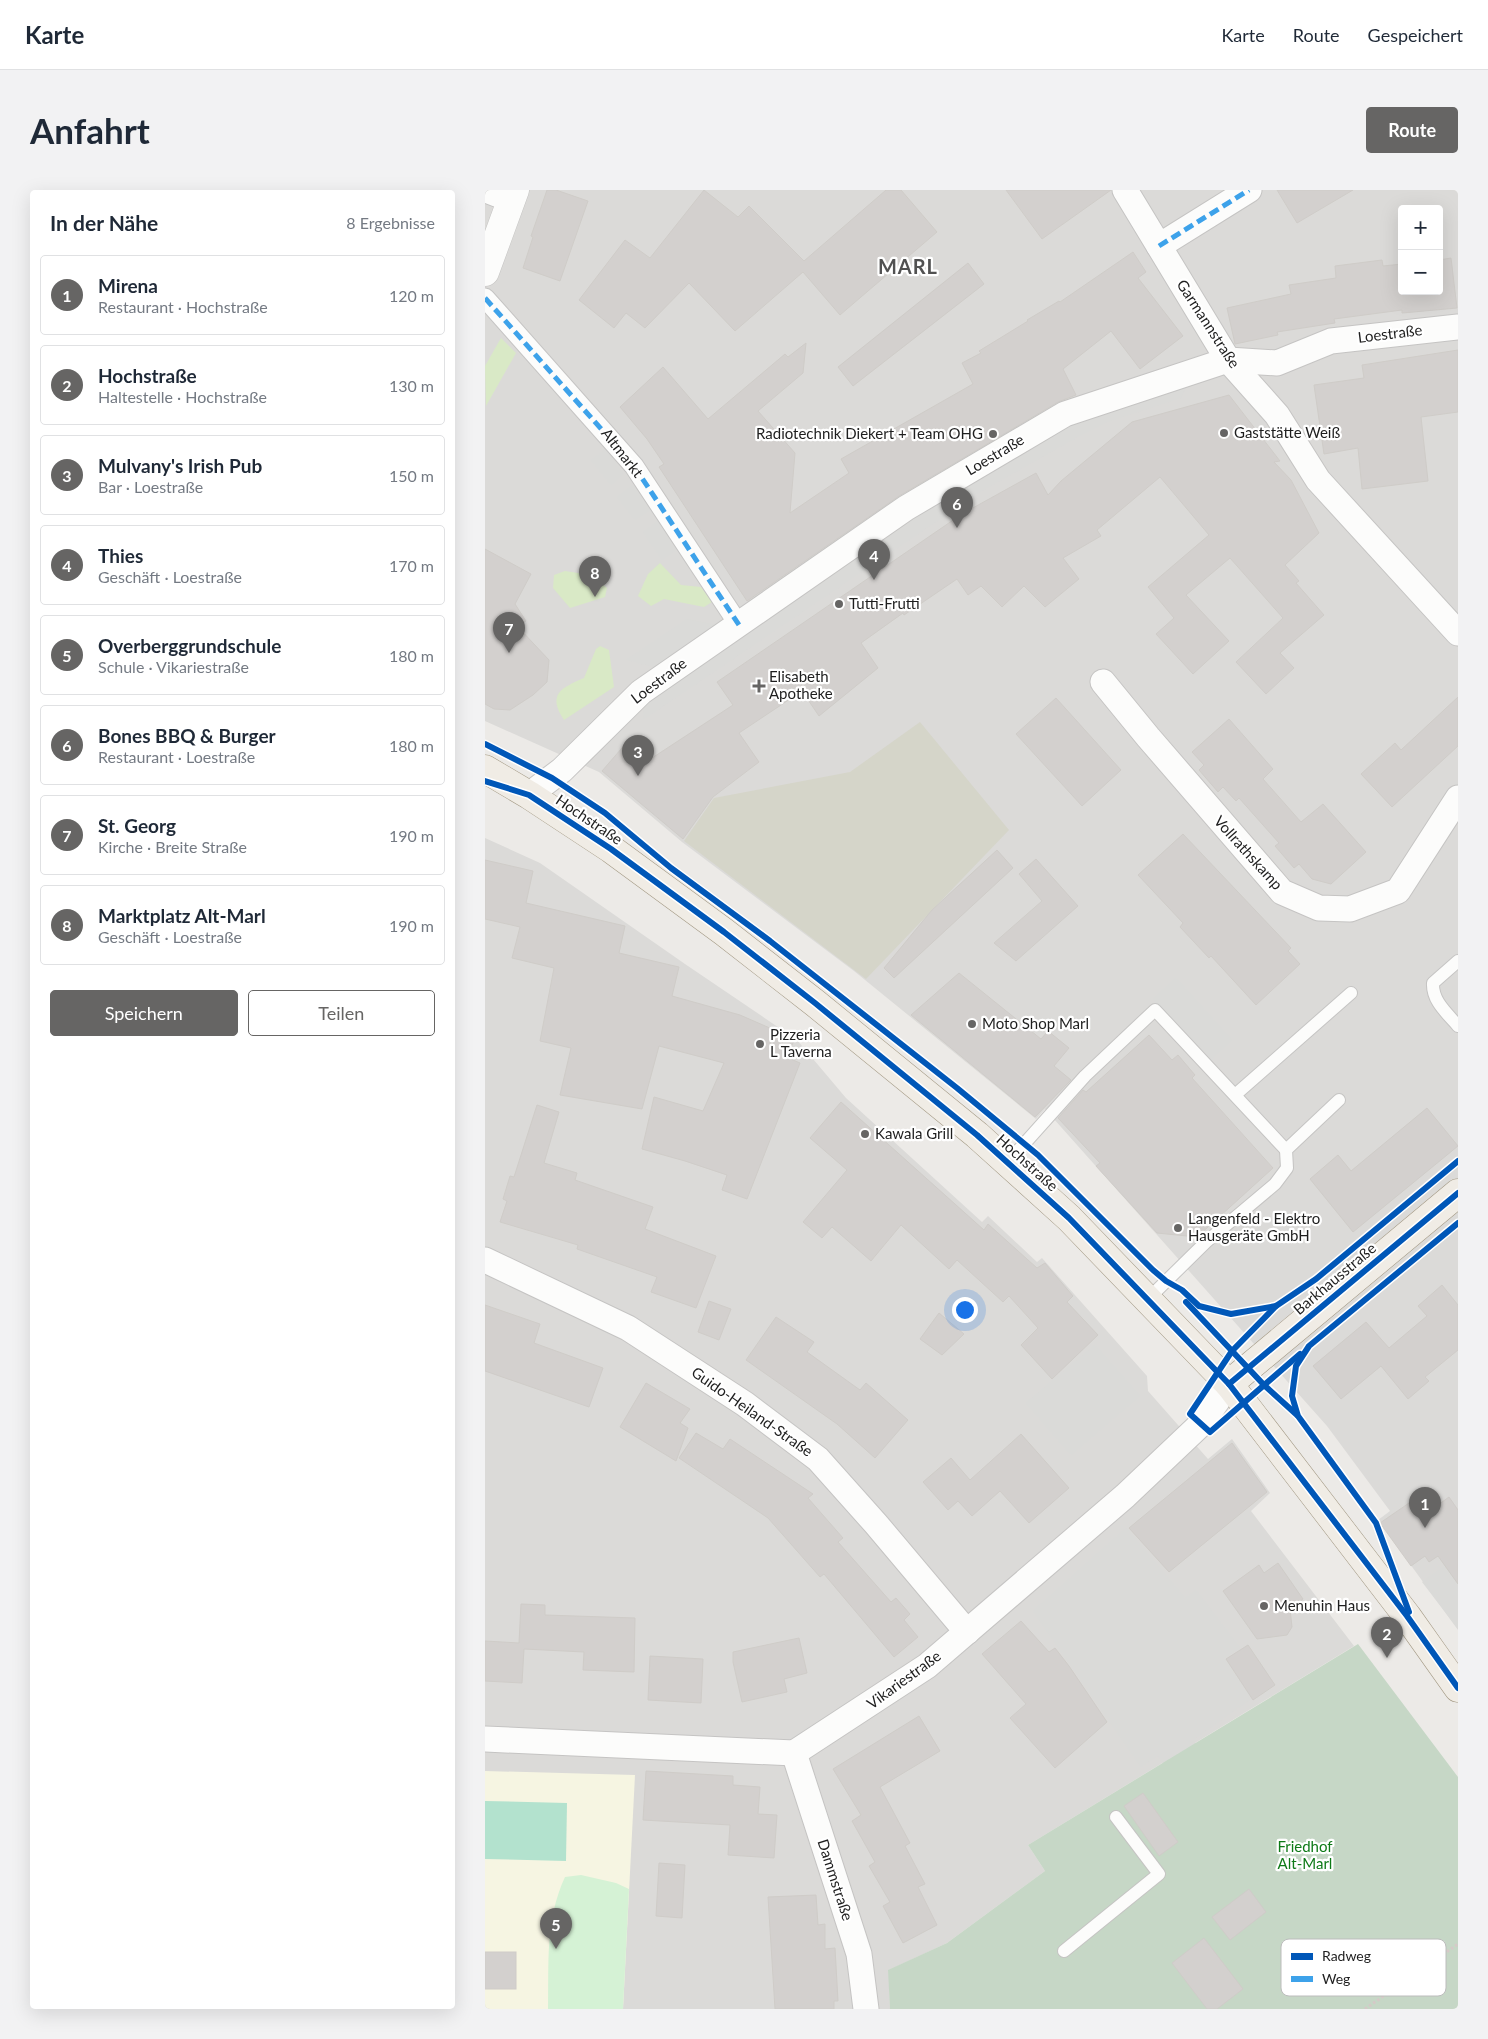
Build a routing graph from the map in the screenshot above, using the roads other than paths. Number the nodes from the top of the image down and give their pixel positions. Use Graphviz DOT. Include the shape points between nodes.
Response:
graph roads {
  1 [pos="486,190"];
  2 [pos="1125,190"];
  3 [pos="1249,190"];
  4 [pos="513,195"];
  5 [pos="1159,246"];
  6 [pos="485,272"];
  7 [pos="485,298"];
  8 [pos="1458,326"];
  9 [pos="1228,360"];
  10 [pos="739,625"];
  11 [pos="1458,633"];
  12 [pos="1103,682"];
  13 [pos="485,769"];
  14 [pos="485,781"];
  15 [pos="529,795"];
  16 [pos="1458,798"];
  17 [pos="1458,962"];
  18 [pos="1351,993"];
  19 [pos="1458,1026"];
  20 [pos="1235,1095"];
  21 [pos="1339,1100"];
  22 [pos="1286,1150"];
  23 [pos="1008,1162"];
  24 [pos="1458,1193"];
  25 [pos="485,1260"];
  26 [pos="1147,1300"];
  27 [pos="1229,1384"];
  28 [pos="967,1632"];
  29 [pos="1458,1688"];
  30 [pos="485,1739"];
  31 [pos="794,1753"];
  32 [pos="1116,1817"];
  33 [pos="1064,1951"];
  34 [pos="865,2009"];
  1 -- 4 [label="street"];
  2 -- 5 [label="street, Garmannstraße"];
  3 -- 5 [label="street"];
  4 -- 6 [label="street"];
  5 -- 9 [label="street, Garmannstraße"];
  7 -- 10 [label="street, Altmarkt" via="634,466"];
  8 -- 9 [label="street, Loestraße" via="1331,341 1277,363"];
  9 -- 10 [label="street, Loestraße" via="1065,414 906,508"];
  9 -- 11 [label="street, Garmannstraße" via="1277,415 1318,480"];
  10 -- 15 [label="street, Loestraße" via="641,692 562,770"];
  12 -- 16 [label="street, Vollrathskamp" via="1282,892 1319,908 1350,909 1398,890"];
  13 -- 15 [label="main road"];
  14 -- 15 [label="main road"];
  15 -- 23 [label="main road, Hochstraße" via="611,849 724,932"];
  17 -- 19 [label="lane" via="1433,983 1435,998"];
  18 -- 20 [label="lane"];
  20 -- 22 [label="lane"];
  20 -- 23 [label="lane" via="1155,1010 1085,1076"];
  21 -- 22 [label="lane"];
  22 -- 26 [label="lane" via="1287,1168 1275,1184 1206,1242"];
  23 -- 26 [label="main road, Hochstraße" via="1069,1218"];
  24 -- 27 [label="main road, Barkhausstraße"];
  25 -- 28 [label="street, Guido-Heiland-Straße" via="628,1328 745,1404 818,1459"];
  26 -- 27 [label="main road, Hochstraße"];
  27 -- 28 [label="street, Vikariestraße" via="1201,1424 1160,1464"];
  27 -- 29 [label="main road, Hochstraße" via="1407,1616"];
  28 -- 31 [label="street, Vikariestraße" via="927,1666"];
  30 -- 31 [label="street"];
  31 -- 34 [label="street, Dammstraße" via="859,1954"];
  32 -- 33 [label="lane" via="1159,1874"];
}
